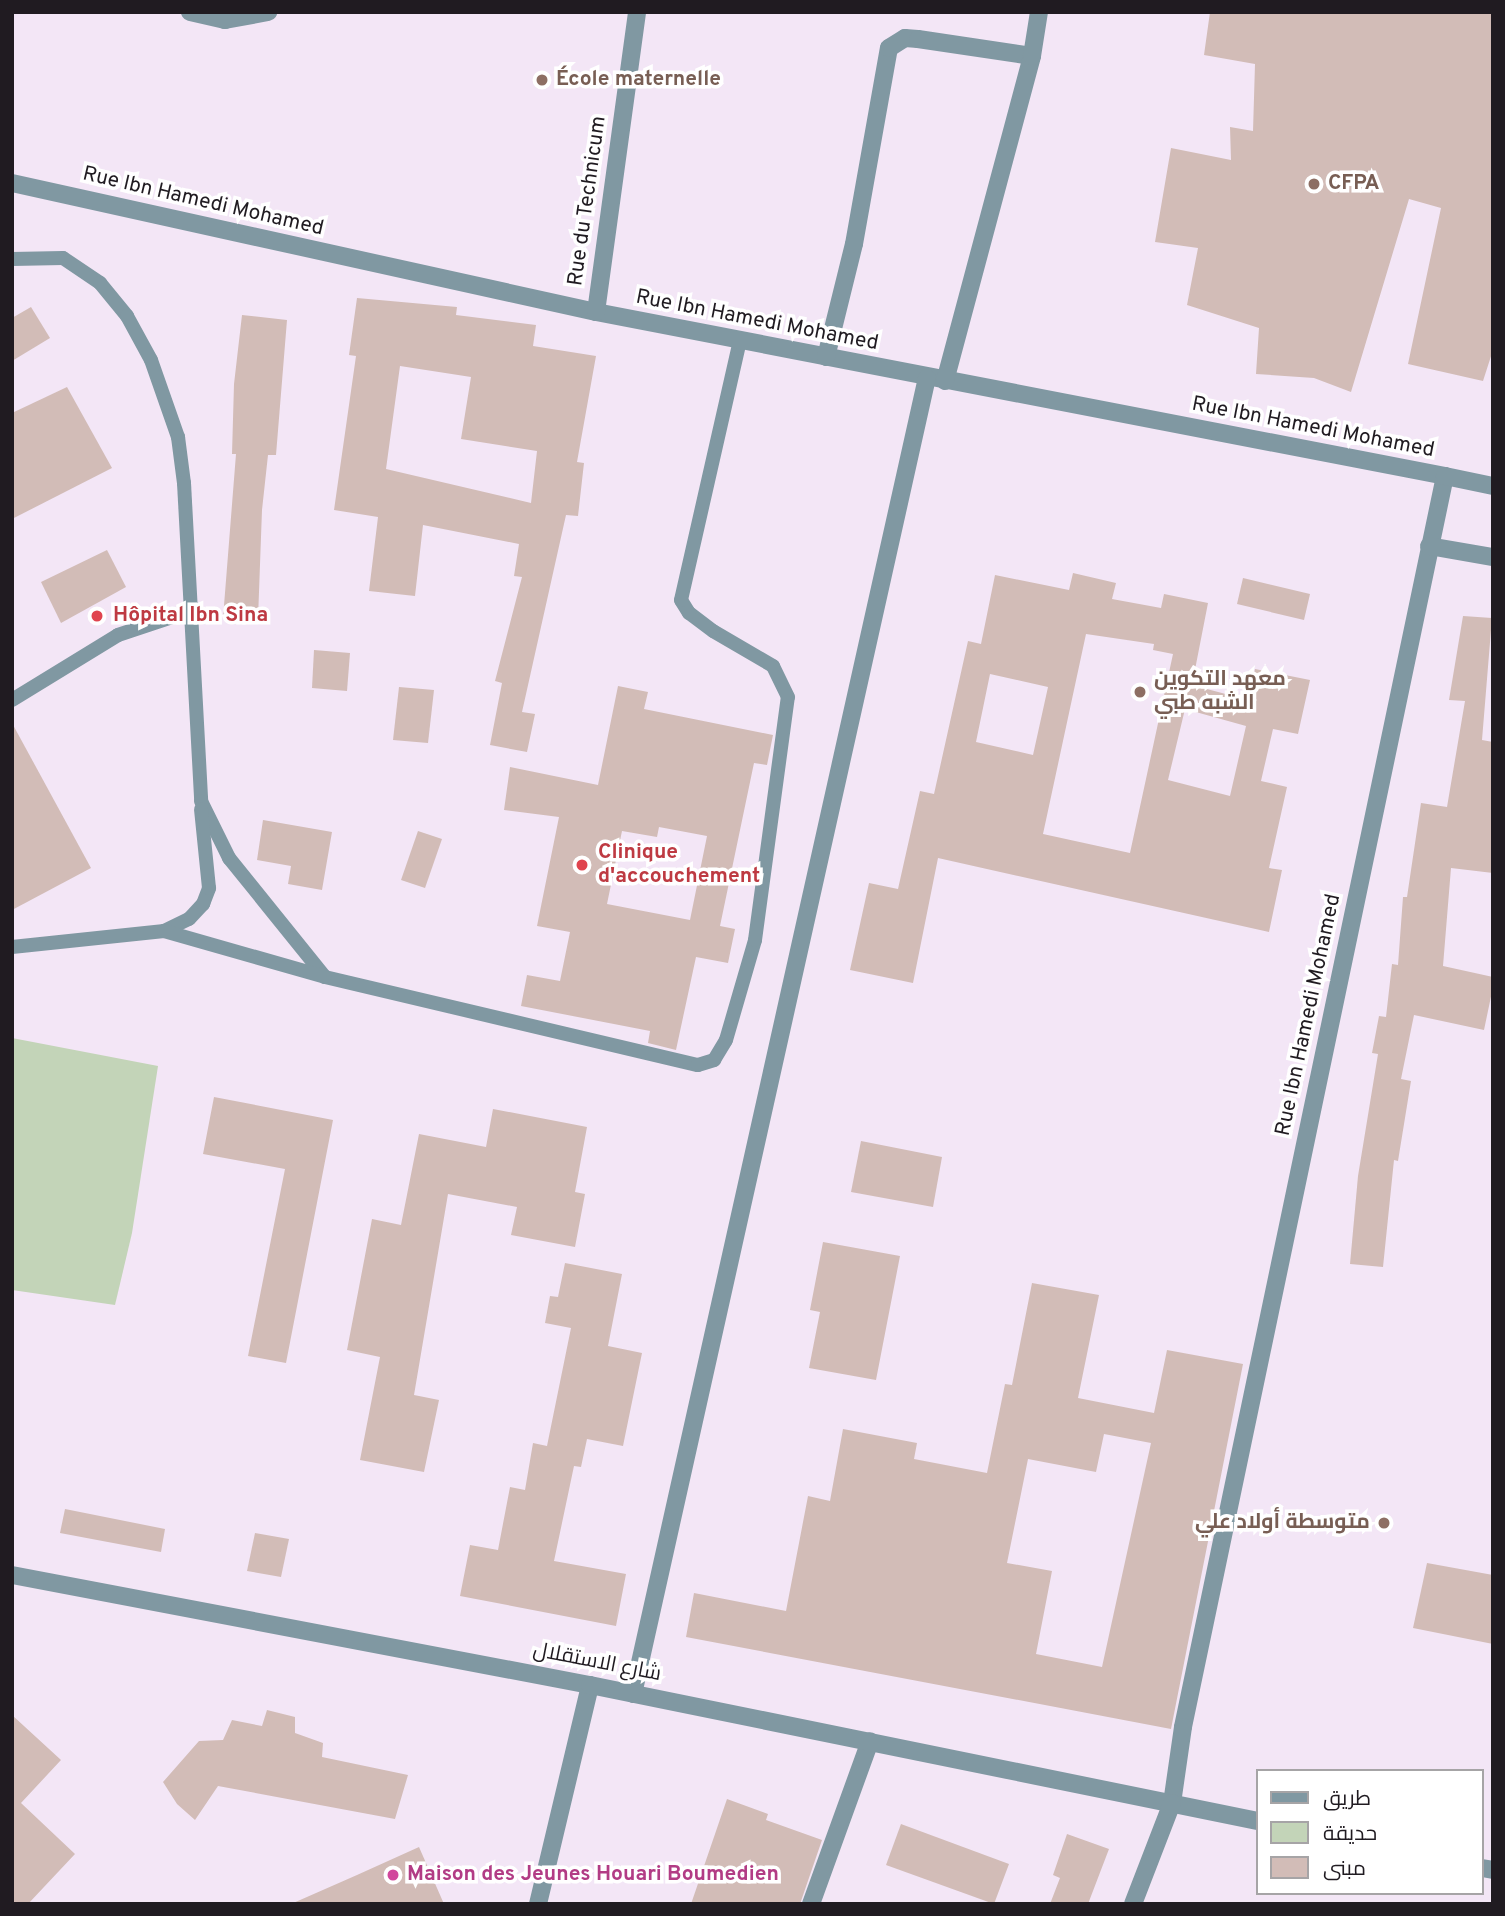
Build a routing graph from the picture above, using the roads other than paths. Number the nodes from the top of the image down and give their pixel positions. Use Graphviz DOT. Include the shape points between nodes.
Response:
graph roads {
  1 [pos="190,12"];
  2 [pos="268,12"];
  3 [pos="636,12"];
  4 [pos="1039,12"];
  5 [pos="1032,56"];
  6 [pos="12,183"];
  7 [pos="12,259"];
  8 [pos="596,312"];
  9 [pos="740,340"];
  10 [pos="826,357"];
  11 [pos="936,379"];
  12 [pos="1445,476"];
  13 [pos="1493,486"];
  14 [pos="1429,546"];
  15 [pos="1493,557"];
  16 [pos="193,610"];
  17 [pos="12,700"];
  18 [pos="201,801"];
  19 [pos="164,931"];
  20 [pos="12,947"];
  21 [pos="325,977"];
  22 [pos="12,1575"];
  23 [pos="590,1685"];
  24 [pos="633,1693"];
  25 [pos="870,1741"];
  26 [pos="1172,1802"];
  27 [pos="1256,1821"];
  28 [pos="538,1904"];
  29 [pos="811,1904"];
  30 [pos="1133,1904"];
  1 -- 2 [label="street" via="225,20"];
  3 -- 8 [label="street, Rue du Technicum"];
  4 -- 5 [label="street"];
  5 -- 10 [label="street" via="905,38 889,48 854,244"];
  5 -- 11 [label="street"];
  6 -- 8 [label="street, Rue Ibn Hamedi Mohamed"];
  7 -- 16 [label="lane" via="63,258 100,283 127,316 151,360 178,436"];
  8 -- 9 [label="street, Rue Ibn Hamedi Mohamed"];
  9 -- 10 [label="street, Rue Ibn Hamedi Mohamed"];
  9 -- 21 [label="lane" via="681,600 689,613 713,631 773,666 788,697 755,940 726,1040 714,1060 698,1065"];
  10 -- 11 [label="street, Rue Ibn Hamedi Mohamed"];
  11 -- 12 [label="street, Rue Ibn Hamedi Mohamed"];
  11 -- 24 [label="street"];
  12 -- 13 [label="street"];
  12 -- 14 [label="street, Rue Ibn Hamedi Mohamed"];
  14 -- 15 [label="street"];
  14 -- 26 [label="street, Rue Ibn Hamedi Mohamed" via="1186,1714"];
  16 -- 17 [label="lane" via="118,635"];
  16 -- 18 [label="lane"];
  18 -- 19 [label="lane" via="209,888 203,904 189,919"];
  18 -- 21 [label="lane" via="229,858"];
  19 -- 20 [label="lane"];
  19 -- 21 [label="lane"];
  22 -- 23 [label="street, شارع الاستقلال"];
  23 -- 24 [label="street, شارع الاستقلال"];
  23 -- 28 [label="street"];
  24 -- 25 [label="street, شارع الاستقلال"];
  25 -- 26 [label="street, شارع الاستقلال"];
  25 -- 29 [label="street"];
  26 -- 27 [label="street, شارع الاستقلال"];
  26 -- 30 [label="street, Rue Ibn Hamedi Mohamed"];
}
